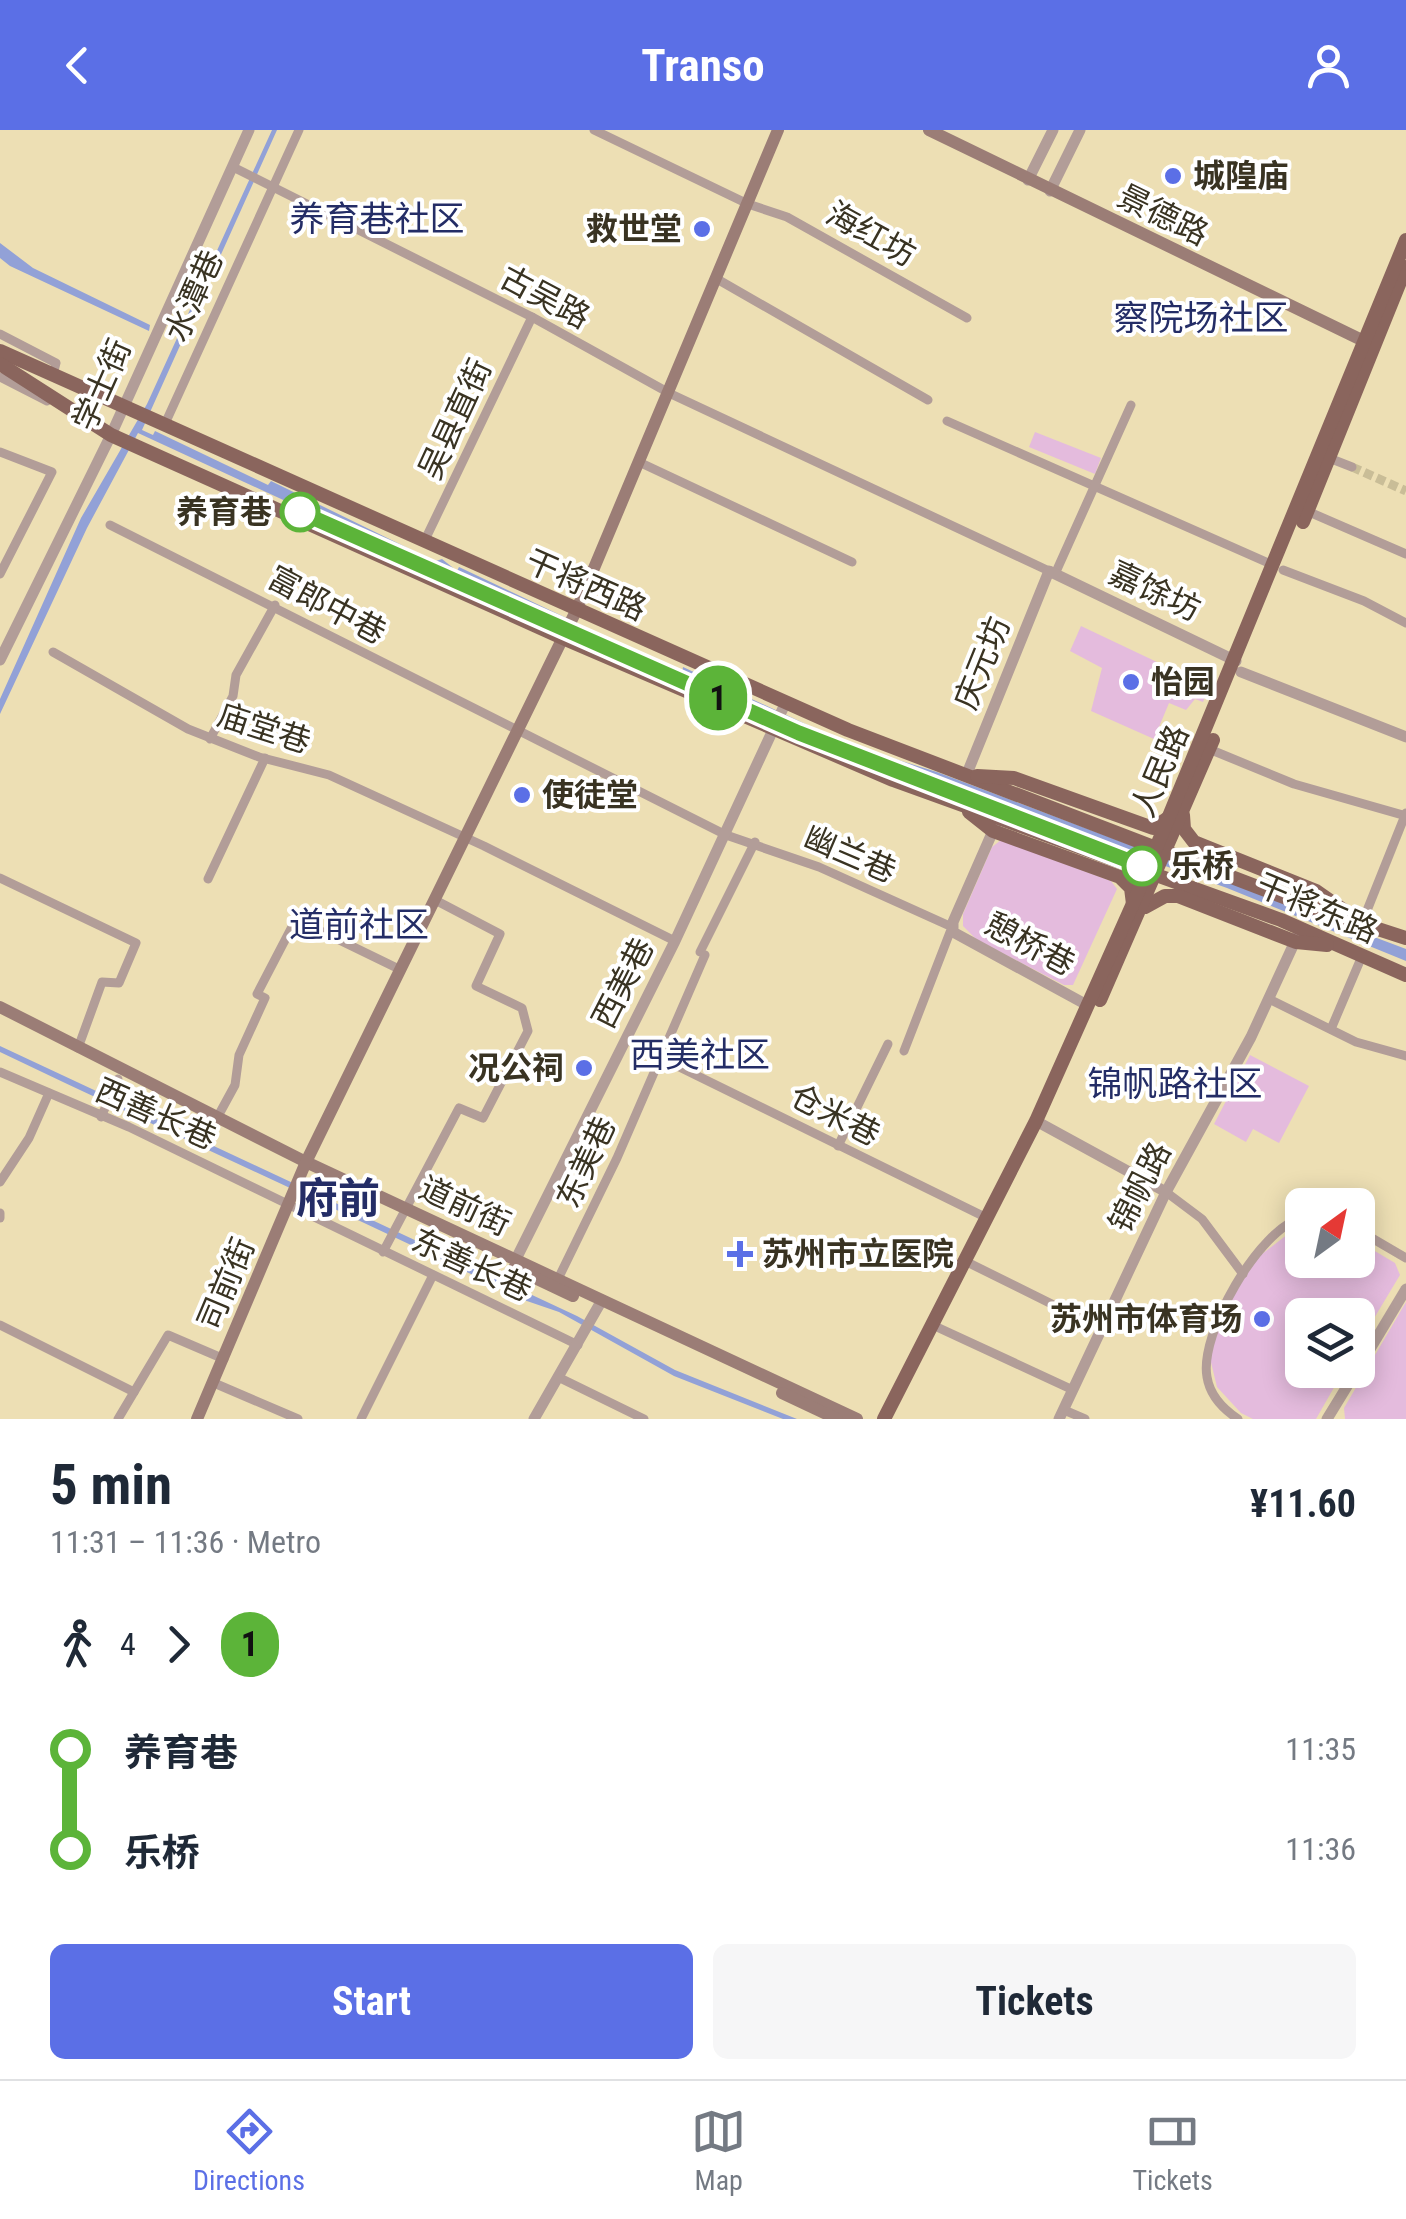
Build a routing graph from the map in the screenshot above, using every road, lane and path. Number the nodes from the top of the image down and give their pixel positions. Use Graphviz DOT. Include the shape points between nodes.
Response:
graph roads {
  1 [pos="248,130"];
  2 [pos="300,130"];
  3 [pos="594,130"];
  4 [pos="778,130"];
  5 [pos="929,130"];
  6 [pos="1053,130"];
  7 [pos="1080,130"];
  8 [pos="236,169"];
  9 [pos="1028,180"];
  10 [pos="270,188"];
  11 [pos="1050,191"];
  12 [pos="748,204"];
  13 [pos="1406,240"];
  14 [pos="1406,268"];
  15 [pos="717,279"];
  16 [pos="532,316"];
  17 [pos="966,318"];
  18 [pos="0,334"];
  19 [pos="1369,344"];
  20 [pos="0,351"];
  21 [pos="0,364"];
  22 [pos="0,378"];
  23 [pos="52,378"];
  24 [pos="670,394"];
  25 [pos="59,398"];
  26 [pos="928,400"];
  27 [pos="1131,405"];
  28 [pos="123,407"];
  29 [pos="947,420"];
  30 [pos="164,426"];
  31 [pos="124,440"];
  32 [pos="0,452"];
  33 [pos="1329,458"];
  34 [pos="641,463"];
  35 [pos="1352,468"];
  36 [pos="1096,486"];
  37 [pos="1308,511"];
  38 [pos="110,525"];
  39 [pos="424,542"];
  40 [pos="1406,554"];
  41 [pos="852,562"];
  42 [pos="1279,568"];
  43 [pos="1052,573"];
  44 [pos="0,574"];
  45 [pos="275,606"];
  46 [pos="575,614"];
  47 [pos="1406,623"];
  48 [pos="565,635"];
  49 [pos="53,652"];
  50 [pos="0,660"];
  51 [pos="1239,666"];
  52 [pos="780,716"];
  53 [pos="520,731"];
  54 [pos="1406,737"];
  55 [pos="210,739"];
  56 [pos="1209,750"];
  57 [pos="265,758"];
  58 [pos="966,776"];
  59 [pos="1011,786"];
  60 [pos="1177,814"];
  61 [pos="1406,815"];
  62 [pos="996,824"];
  63 [pos="726,836"];
  64 [pos="467,840"];
  65 [pos="755,842"];
  66 [pos="1164,843"];
  67 [pos="0,878"];
  68 [pos="208,878"];
  69 [pos="1148,880"];
  70 [pos="437,901"];
  71 [pos="1137,908"];
  72 [pos="1362,923"];
  73 [pos="952,927"];
  74 [pos="1298,935"];
  75 [pos="1406,938"];
  76 [pos="675,941"];
  77 [pos="1362,956"];
  78 [pos="402,970"];
  79 [pos="1406,975"];
  80 [pos="1269,998"];
  81 [pos="1087,1005"];
  82 [pos="0,1008"];
  83 [pos="0,1017"];
  84 [pos="1331,1029"];
  85 [pos="888,1044"];
  86 [pos="77,1048"];
  87 [pos="904,1051"];
  88 [pos="1406,1056"];
  89 [pos="661,1058"];
  90 [pos="0,1072"];
  91 [pos="118,1079"];
  92 [pos="49,1093"];
  93 [pos="102,1117"];
  94 [pos="217,1118"];
  95 [pos="1040,1123"];
  96 [pos="838,1146"];
  97 [pos="301,1176"];
  98 [pos="0,1182"];
  99 [pos="1166,1192"];
  100 [pos="288,1208"];
  101 [pos="402,1217"];
  102 [pos="986,1217"];
  103 [pos="1285,1227"];
  104 [pos="1375,1240"];
  105 [pos="383,1252"];
  106 [pos="1406,1258"];
  107 [pos="516,1259"];
  108 [pos="971,1264"];
  109 [pos="1243,1274"];
  110 [pos="433,1275"];
  111 [pos="558,1279"];
  112 [pos="1406,1289"];
  113 [pos="600,1304"];
  114 [pos="0,1325"];
  115 [pos="940,1328"];
  116 [pos="1102,1329"];
  117 [pos="1375,1340"];
  118 [pos="578,1345"];
  119 [pos="224,1359"];
  120 [pos="560,1378"];
  121 [pos="214,1382"];
  122 [pos="1347,1388"];
  123 [pos="1073,1390"];
  124 [pos="134,1392"];
  125 [pos="1062,1414"];
  126 [pos="1331,1418"];
  127 [pos="118,1419"];
  128 [pos="198,1419"];
  129 [pos="298,1419"];
  130 [pos="361,1419"];
  131 [pos="534,1419"];
  132 [pos="644,1419"];
  133 [pos="836,1419"];
  134 [pos="858,1419"];
  135 [pos="884,1419"];
  136 [pos="894,1419"];
  137 [pos="1085,1419"];
  138 [pos="1238,1419"];
  1 -- 8 [label="street, 学士街"];
  2 -- 10 [label="street, 水潭巷"];
  3 -- 12 [label="street, 海红坊"];
  4 -- 12 [label="main road"];
  5 -- 9 [label="main road, 景德路"];
  6 -- 9 [label="street"];
  7 -- 11 [label="street"];
  8 -- 10 [label="street, 古吴路"];
  8 -- 28 [label="street, 学士街"];
  9 -- 11 [label="main road, 景德路"];
  10 -- 16 [label="street, 古吴路"];
  10 -- 30 [label="street, 水潭巷"];
  11 -- 19 [label="main road, 景德路"];
  12 -- 15 [label="main road"];
  12 -- 17 [label="street, 海红坊" via="787,216"];
  13 -- 19 [label="main road, 人民路"];
  14 -- 19 [label="main road, 人民路"];
  15 -- 24 [label="main road"];
  15 -- 26 [label="street"];
  16 -- 24 [label="street, 古吴路"];
  16 -- 39 [label="street, 吴县直街"];
  18 -- 23 [label="street" via="56,363"];
  19 -- 33 [label="main road, 人民路"];
  19 -- 42 [label="main road, 人民路"];
  20 -- 23 [label="main road, 干将西路"];
  21 -- 25 [label="main road, 干将西路"];
  22 -- 25 [label="street" via="50,402"];
  23 -- 28 [label="main road, 干将西路"];
  24 -- 34 [label="main road"];
  24 -- 43 [label="street, 古吴路"];
  25 -- 31 [label="main road, 干将西路"];
  27 -- 36 [label="street"];
  28 -- 30 [label="main road, 干将西路"];
  28 -- 31 [label="street, 学士街"];
  29 -- 36 [label="street"];
  30 -- 39 [label="main road, 干将西路"];
  31 -- 48 [label="main road, 干将西路"];
  31 -- 50 [label="street, 学士街"];
  32 -- 44 [label="street" via="52,472"];
  33 -- 35 [label="street"];
  33 -- 37 [label="main road, 人民路"];
  34 -- 41 [label="street"];
  34 -- 46 [label="main road"];
  36 -- 42 [label="street"];
  36 -- 43 [label="street"];
  37 -- 40 [label="street"];
  37 -- 42 [label="main road, 人民路"];
  38 -- 45 [label="street, 富郎中巷"];
  39 -- 46 [label="main road, 干将西路"];
  42 -- 47 [label="street"];
  42 -- 51 [label="main road, 人民路"];
  43 -- 51 [label="street, 嘉馀坊"];
  43 -- 58 [label="street, 庆元坊"];
  45 -- 53 [label="street, 富郎中巷"];
  45 -- 55 [label="street"];
  46 -- 48 [label="main road"];
  46 -- 52 [label="main road, 干将西路"];
  48 -- 52 [label="main road, 干将西路"];
  48 -- 53 [label="main road"];
  49 -- 55 [label="street, 庙堂巷"];
  51 -- 54 [label="street, 嘉馀坊"];
  51 -- 56 [label="main road, 人民路"];
  51 -- 60 [label="main road, 人民路"];
  52 -- 58 [label="main road, 干将西路"];
  52 -- 62 [label="main road, 干将西路"];
  52 -- 63 [label="street, 西美巷"];
  53 -- 63 [label="street, 富郎中巷"];
  53 -- 64 [label="main road"];
  55 -- 57 [label="street, 庙堂巷"];
  56 -- 60 [label="main road, 人民路"];
  56 -- 61 [label="street" via="1294,784"];
  57 -- 64 [label="street, 庙堂巷" via="328,775"];
  57 -- 68 [label="street"];
  58 -- 59 [label="main road, 干将西路"];
  59 -- 60 [label="main road" via="1147,826"];
  59 -- 66 [label="main road"];
  60 -- 66 [label="main road, 人民路"];
  60 -- 72 [label="main road" via="1194,842 1316,891"];
  61 -- 72 [label="street"];
  62 -- 69 [label="main road"];
  62 -- 71 [label="main road" via="1120,876"];
  62 -- 73 [label="street"];
  63 -- 65 [label="street, 幽兰巷"];
  63 -- 76 [label="street, 西美巷"];
  64 -- 70 [label="main road"];
  64 -- 76 [label="street, 庙堂巷"];
  65 -- 73 [label="street, 幽兰巷"];
  65 -- 89 [label="street, 东美巷"];
  66 -- 69 [label="main road, 人民路"];
  66 -- 72 [label="main road, 干将东路"];
  67 -- 86 [label="street" via="136,943 119,984 102,982"];
  69 -- 71 [label="main road, 人民路"];
  69 -- 74 [label="main road, 干将东路"];
  70 -- 78 [label="main road"];
  70 -- 101 [label="street" via="500,934 476,986 522,1008 528,1031 483,1118 459,1108"];
  71 -- 74 [label="main road" via="1178,896"];
  71 -- 81 [label="main road, 人民路"];
  71 -- 95 [label="main road, 人民路"];
  72 -- 75 [label="main road, 干将东路"];
  73 -- 81 [label="street, 憩桥巷" via="962,939"];
  73 -- 87 [label="street"];
  74 -- 77 [label="main road, 干将东路"];
  74 -- 80 [label="street, 锦帆路"];
  76 -- 107 [label="street, 西美巷"];
  77 -- 79 [label="main road, 干将东路"];
  77 -- 84 [label="street"];
  78 -- 94 [label="street" via="296,919 257,994 265,998"];
  78 -- 97 [label="main road"];
  80 -- 84 [label="street"];
  80 -- 99 [label="street, 锦帆路"];
  81 -- 95 [label="main road, 人民路"];
  82 -- 86 [label="main road, 道前街"];
  83 -- 91 [label="main road, 道前街"];
  84 -- 88 [label="street" via="1379,1052"];
  85 -- 96 [label="street"];
  86 -- 94 [label="main road, 道前街"];
  89 -- 96 [label="street, 仓米巷"];
  89 -- 111 [label="street, 东美巷"];
  90 -- 92 [label="street, 西善长巷"];
  91 -- 93 [label="street"];
  91 -- 97 [label="main road, 道前街"];
  92 -- 93 [label="street, 西善长巷"];
  92 -- 98 [label="street"];
  93 -- 100 [label="street, 西善长巷"];
  94 -- 97 [label="main road, 道前街"];
  95 -- 99 [label="street"];
  95 -- 102 [label="main road, 人民路"];
  95 -- 108 [label="main road, 人民路"];
  96 -- 102 [label="street, 仓米巷"];
  97 -- 100 [label="main road, 司前街"];
  97 -- 101 [label="main road, 道前街"];
  99 -- 109 [label="street" via="1197,1214"];
  99 -- 116 [label="street, 锦帆路"];
  100 -- 105 [label="street, 东善长巷"];
  100 -- 119 [label="main road, 司前街"];
  101 -- 105 [label="street"];
  101 -- 107 [label="main road, 道前街"];
  101 -- 113 [label="main road, 道前街"];
  102 -- 135 [label="main road, 人民路"];
  103 -- 109 [label="street"];
  104 -- 106 [label="street"];
  105 -- 110 [label="street, 东善长巷"];
  107 -- 111 [label="main road, 道前街"];
  108 -- 115 [label="main road, 人民路"];
  108 -- 116 [label="street"];
  109 -- 138 [label="street" via="1216,1324 1206,1366 1216,1399"];
  110 -- 118 [label="street, 东善长巷"];
  110 -- 130 [label="street"];
  111 -- 113 [label="main road, 道前街"];
  112 -- 117 [label="street"];
  113 -- 118 [label="street"];
  113 -- 133 [label="main road, 道前街"];
  113 -- 134 [label="main road, 道前街"];
  114 -- 124 [label="street"];
  115 -- 123 [label="street"];
  115 -- 136 [label="main road, 人民路"];
  116 -- 123 [label="street, 锦帆路"];
  118 -- 120 [label="street"];
  119 -- 121 [label="main road, 司前街"];
  119 -- 124 [label="street" via="168,1335"];
  120 -- 131 [label="street"];
  120 -- 132 [label="street"];
  121 -- 128 [label="main road, 司前街"];
  121 -- 129 [label="street"];
  122 -- 126 [label="street"];
  123 -- 125 [label="street, 锦帆路"];
  124 -- 127 [label="street"];
  125 -- 137 [label="street"];
}
